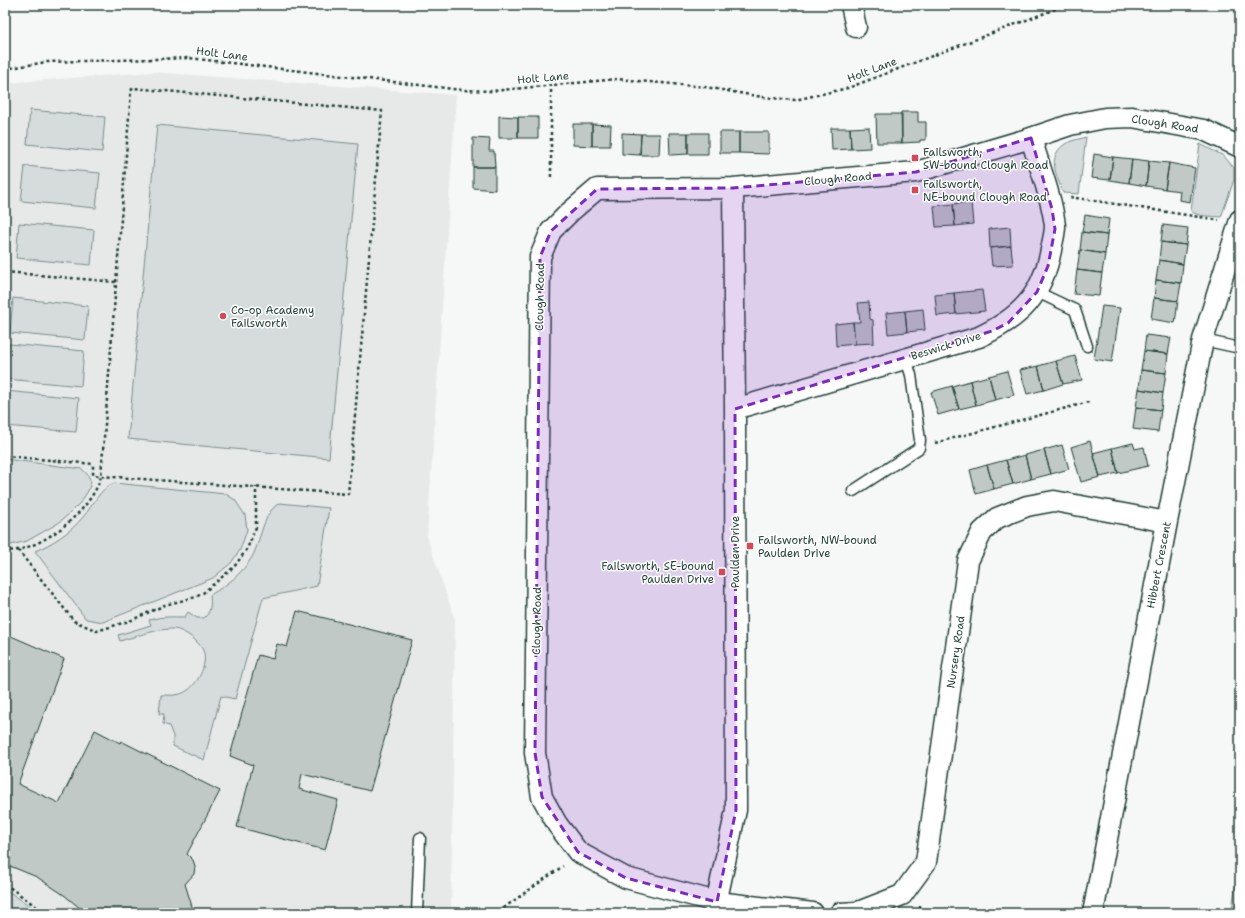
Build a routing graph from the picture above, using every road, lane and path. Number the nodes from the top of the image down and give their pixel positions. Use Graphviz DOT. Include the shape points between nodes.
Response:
graph roads {
  1 [pos="851,5"];
  2 [pos="1066,5"];
  3 [pos="856,27"];
  4 [pos="5,69"];
  5 [pos="551,85"];
  6 [pos="1031,138"];
  7 [pos="1240,147"];
  8 [pos="551,177"];
  9 [pos="733,188"];
  10 [pos="1078,198"];
  11 [pos="1239,222"];
  12 [pos="5,272"];
  13 [pos="116,282"];
  14 [pos="1037,292"];
  15 [pos="1203,340"];
  16 [pos="1087,346"];
  17 [pos="1240,348"];
  18 [pos="906,359"];
  19 [pos="1089,402"];
  20 [pos="735,409"];
  21 [pos="919,448"];
  22 [pos="5,456"];
  23 [pos="101,476"];
  24 [pos="256,488"];
  25 [pos="853,492"];
  26 [pos="1167,522"];
  27 [pos="18,550"];
  28 [pos="5,551"];
  29 [pos="420,838"];
  30 [pos="578,852"];
  31 [pos="5,884"];
  32 [pos="715,908"];
  33 [pos="45,913"];
  34 [pos="417,913"];
  35 [pos="501,913"];
  36 [pos="814,913"];
  37 [pos="840,913"];
  38 [pos="1093,913"];
  1 -- 3 [label="street"];
  2 -- 5 [label="path, Holt Lane" via="848,88 795,100 762,97 705,86 617,79"];
  4 -- 5 [label="path, Holt Lane" via="46,62 189,58 462,90 492,91"];
  5 -- 8 [label="path"];
  6 -- 7 [label="street, Clough Road" via="1070,125 1105,118 1132,117 1204,130"];
  6 -- 9 [label="street, Clough Road" via="916,172"];
  6 -- 14 [label="street, Beswick Drive" via="1052,209 1055,229 1048,266"];
  9 -- 20 [label="street, Paulden Drive"];
  9 -- 30 [label="street, Clough Road" via="597,189 551,231 540,257 536,753 542,797 557,824"];
  10 -- 11 [label="path"];
  11 -- 15 [label="street, Hibbert Crescent"];
  12 -- 13 [label="path"];
  13 -- 23 [label="path"];
  13 -- 24 [label="path" via="133,88 382,111 348,494"];
  14 -- 16 [label="lane" via="1075,310"];
  14 -- 18 [label="street, Beswick Drive" via="1008,323 979,337"];
  15 -- 17 [label="lane"];
  15 -- 26 [label="street, Hibbert Crescent"];
  18 -- 20 [label="street, Beswick Drive"];
  18 -- 21 [label="lane" via="911,375"];
  19 -- 21 [label="path"];
  20 -- 32 [label="street, Paulden Drive" via="736,810"];
  21 -- 25 [label="lane"];
  22 -- 23 [label="path" via="93,464 93,476"];
  23 -- 24 [label="path"];
  23 -- 27 [label="path" via="89,501 62,528 43,540"];
  24 -- 27 [label="path" via="256,527 247,549 234,567 196,597 165,605 132,620 97,630 74,621"];
  26 -- 37 [label="street, Nursery Road" via="1054,501 1027,506 998,518 982,532 968,561 926,862 902,895 858,912"];
  26 -- 38 [label="street, Hibbert Crescent"];
  27 -- 28 [label="path"];
  29 -- 34 [label="lane"];
  30 -- 32 [label="street, Clough Road" via="626,878"];
  30 -- 35 [label="path" via="502,909"];
  31 -- 33 [label="path"];
  32 -- 36 [label="street"];
}
